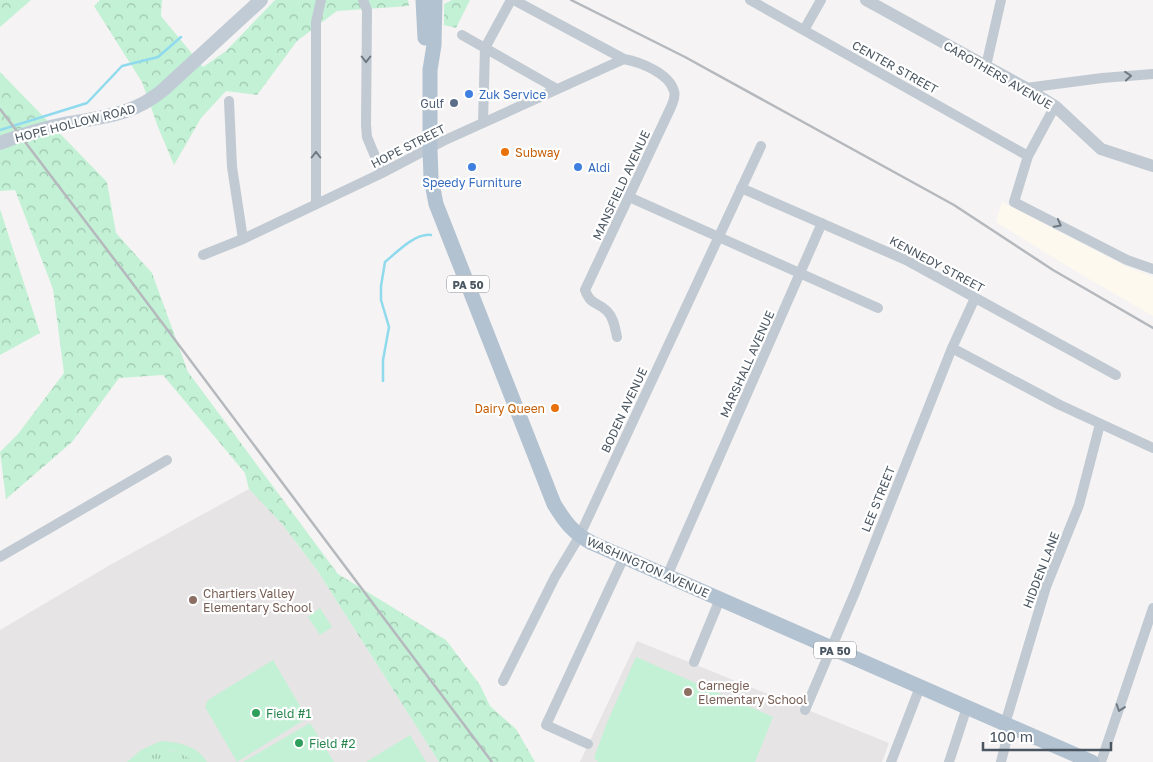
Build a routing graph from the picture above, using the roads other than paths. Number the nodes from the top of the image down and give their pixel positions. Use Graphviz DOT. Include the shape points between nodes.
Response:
graph roads {
  1 [pos="261,0"];
  2 [pos="321,0"];
  3 [pos="423,0"];
  4 [pos="435,0"];
  5 [pos="513,0"];
  6 [pos="750,0"];
  7 [pos="821,0"];
  8 [pos="866,0"];
  9 [pos="1001,0"];
  10 [pos="365,5"];
  11 [pos="804,30"];
  12 [pos="462,35"];
  13 [pos="485,48"];
  14 [pos="624,59"];
  15 [pos="986,66"];
  16 [pos="430,70"];
  17 [pos="1153,74"];
  18 [pos="1026,88"];
  19 [pos="558,89"];
  20 [pos="229,101"];
  21 [pos="1055,106"];
  22 [pos="483,123"];
  23 [pos="0,143"];
  24 [pos="761,146"];
  25 [pos="430,149"];
  26 [pos="1028,156"];
  27 [pos="1153,166"];
  28 [pos="382,173"];
  29 [pos="741,188"];
  30 [pos="629,197"];
  31 [pos="316,204"];
  32 [pos="822,223"];
  33 [pos="718,238"];
  34 [pos="243,239"];
  35 [pos="203,255"];
  36 [pos="1153,269"];
  37 [pos="800,274"];
  38 [pos="975,298"];
  39 [pos="878,308"];
  40 [pos="617,337"];
  41 [pos="952,348"];
  42 [pos="1116,375"];
  43 [pos="1100,424"];
  44 [pos="1153,448"];
  45 [pos="167,460"];
  46 [pos="579,536"];
  47 [pos="0,557"];
  48 [pos="624,557"];
  49 [pos="667,576"];
  50 [pos="720,599"];
  51 [pos="1153,608"];
  52 [pos="831,648"];
  53 [pos="694,662"];
  54 [pos="503,681"];
  55 [pos="920,687"];
  56 [pos="967,707"];
  57 [pos="805,710"];
  58 [pos="1007,725"];
  59 [pos="588,744"];
  60 [pos="1085,761"];
  61 [pos="891,762"];
  62 [pos="950,762"];
  63 [pos="1001,762"];
  64 [pos="1101,762"];
  1 -- 23 [label="main road, HOPE HOLLOW ROAD" via="163,90 140,107"];
  31 -- 2 [label="street, one-way" via="316,22"];
  3 -- 16 [label="main road, WASHINGTON AVENUE / PA 50"];
  4 -- 16 [label="main road, WASHINGTON AVENUE / PA 50"];
  5 -- 13 [label="street"];
  5 -- 14 [label="street"];
  6 -- 11 [label="street, CENTER STREET"];
  7 -- 11 [label="street"];
  8 -- 15 [label="street, CAROTHERS AVENUE"];
  9 -- 15 [label="street"];
  10 -- 28 [label="street, one-way" via="366,125"];
  11 -- 26 [label="street, CENTER STREET"];
  12 -- 13 [label="street"];
  13 -- 19 [label="street"];
  13 -- 22 [label="street"];
  14 -- 19 [label="street, HOPE STREET"];
  14 -- 30 [label="street, MANSFIELD AVENUE" via="655,70 674,92 671,107"];
  15 -- 18 [label="street, CAROTHERS AVENUE"];
  16 -- 25 [label="main road, WASHINGTON AVENUE / PA 50"];
  18 -- 17 [label="street, one-way"];
  18 -- 21 [label="street, CAROTHERS AVENUE"];
  19 -- 22 [label="street, HOPE STREET"];
  20 -- 34 [label="street" via="232,167"];
  21 -- 26 [label="street"];
  21 -- 27 [label="street, CAROTHERS AVENUE" via="1102,149"];
  22 -- 25 [label="street, HOPE STREET"];
  24 -- 29 [label="street, BODEN AVENUE"];
  25 -- 28 [label="street, HOPE STREET"];
  25 -- 46 [label="main road, WASHINGTON AVENUE / PA 50" via="431,178 440,216 554,504 569,528"];
  26 -- 36 [label="street, one-way" via="1014,202 1126,260"];
  28 -- 31 [label="street, HOPE STREET"];
  29 -- 32 [label="street, KENNEDY STREET"];
  29 -- 33 [label="street, BODEN AVENUE"];
  30 -- 33 [label="street"];
  30 -- 40 [label="street, MANSFIELD AVENUE" via="585,290 589,300 608,311"];
  31 -- 34 [label="street, HOPE STREET"];
  32 -- 37 [label="street, MARSHALL AVENUE"];
  32 -- 38 [label="street, KENNEDY STREET" via="908,261"];
  33 -- 37 [label="street"];
  33 -- 46 [label="street, BODEN AVENUE"];
  34 -- 35 [label="street, HOPE STREET"];
  37 -- 39 [label="street"];
  37 -- 49 [label="street, MARSHALL AVENUE"];
  38 -- 41 [label="street, LEE STREET"];
  38 -- 42 [label="street, KENNEDY STREET"];
  41 -- 43 [label="street"];
  41 -- 52 [label="street, LEE STREET"];
  43 -- 44 [label="street"];
  43 -- 58 [label="street, HIDDEN LANE" via="1080,506 1044,593"];
  45 -- 47 [label="street"];
  46 -- 48 [label="main road, WASHINGTON AVENUE / PA 50"];
  46 -- 54 [label="street, BODEN AVENUE"];
  48 -- 49 [label="main road, WASHINGTON AVENUE / PA 50"];
  48 -- 59 [label="street" via="546,724"];
  49 -- 50 [label="main road, WASHINGTON AVENUE / PA 50"];
  50 -- 52 [label="main road, WASHINGTON AVENUE / PA 50"];
  50 -- 53 [label="street"];
  51 -- 64 [label="street, one-way"];
  52 -- 55 [label="main road, WASHINGTON AVENUE / PA 50"];
  52 -- 57 [label="street, LEE STREET"];
  55 -- 56 [label="main road, WASHINGTON AVENUE / PA 50"];
  55 -- 61 [label="street"];
  56 -- 58 [label="main road, WASHINGTON AVENUE / PA 50"];
  56 -- 62 [label="street"];
  58 -- 60 [label="main road, WASHINGTON AVENUE / PA 50"];
  58 -- 63 [label="street, HIDDEN LANE"];
}
